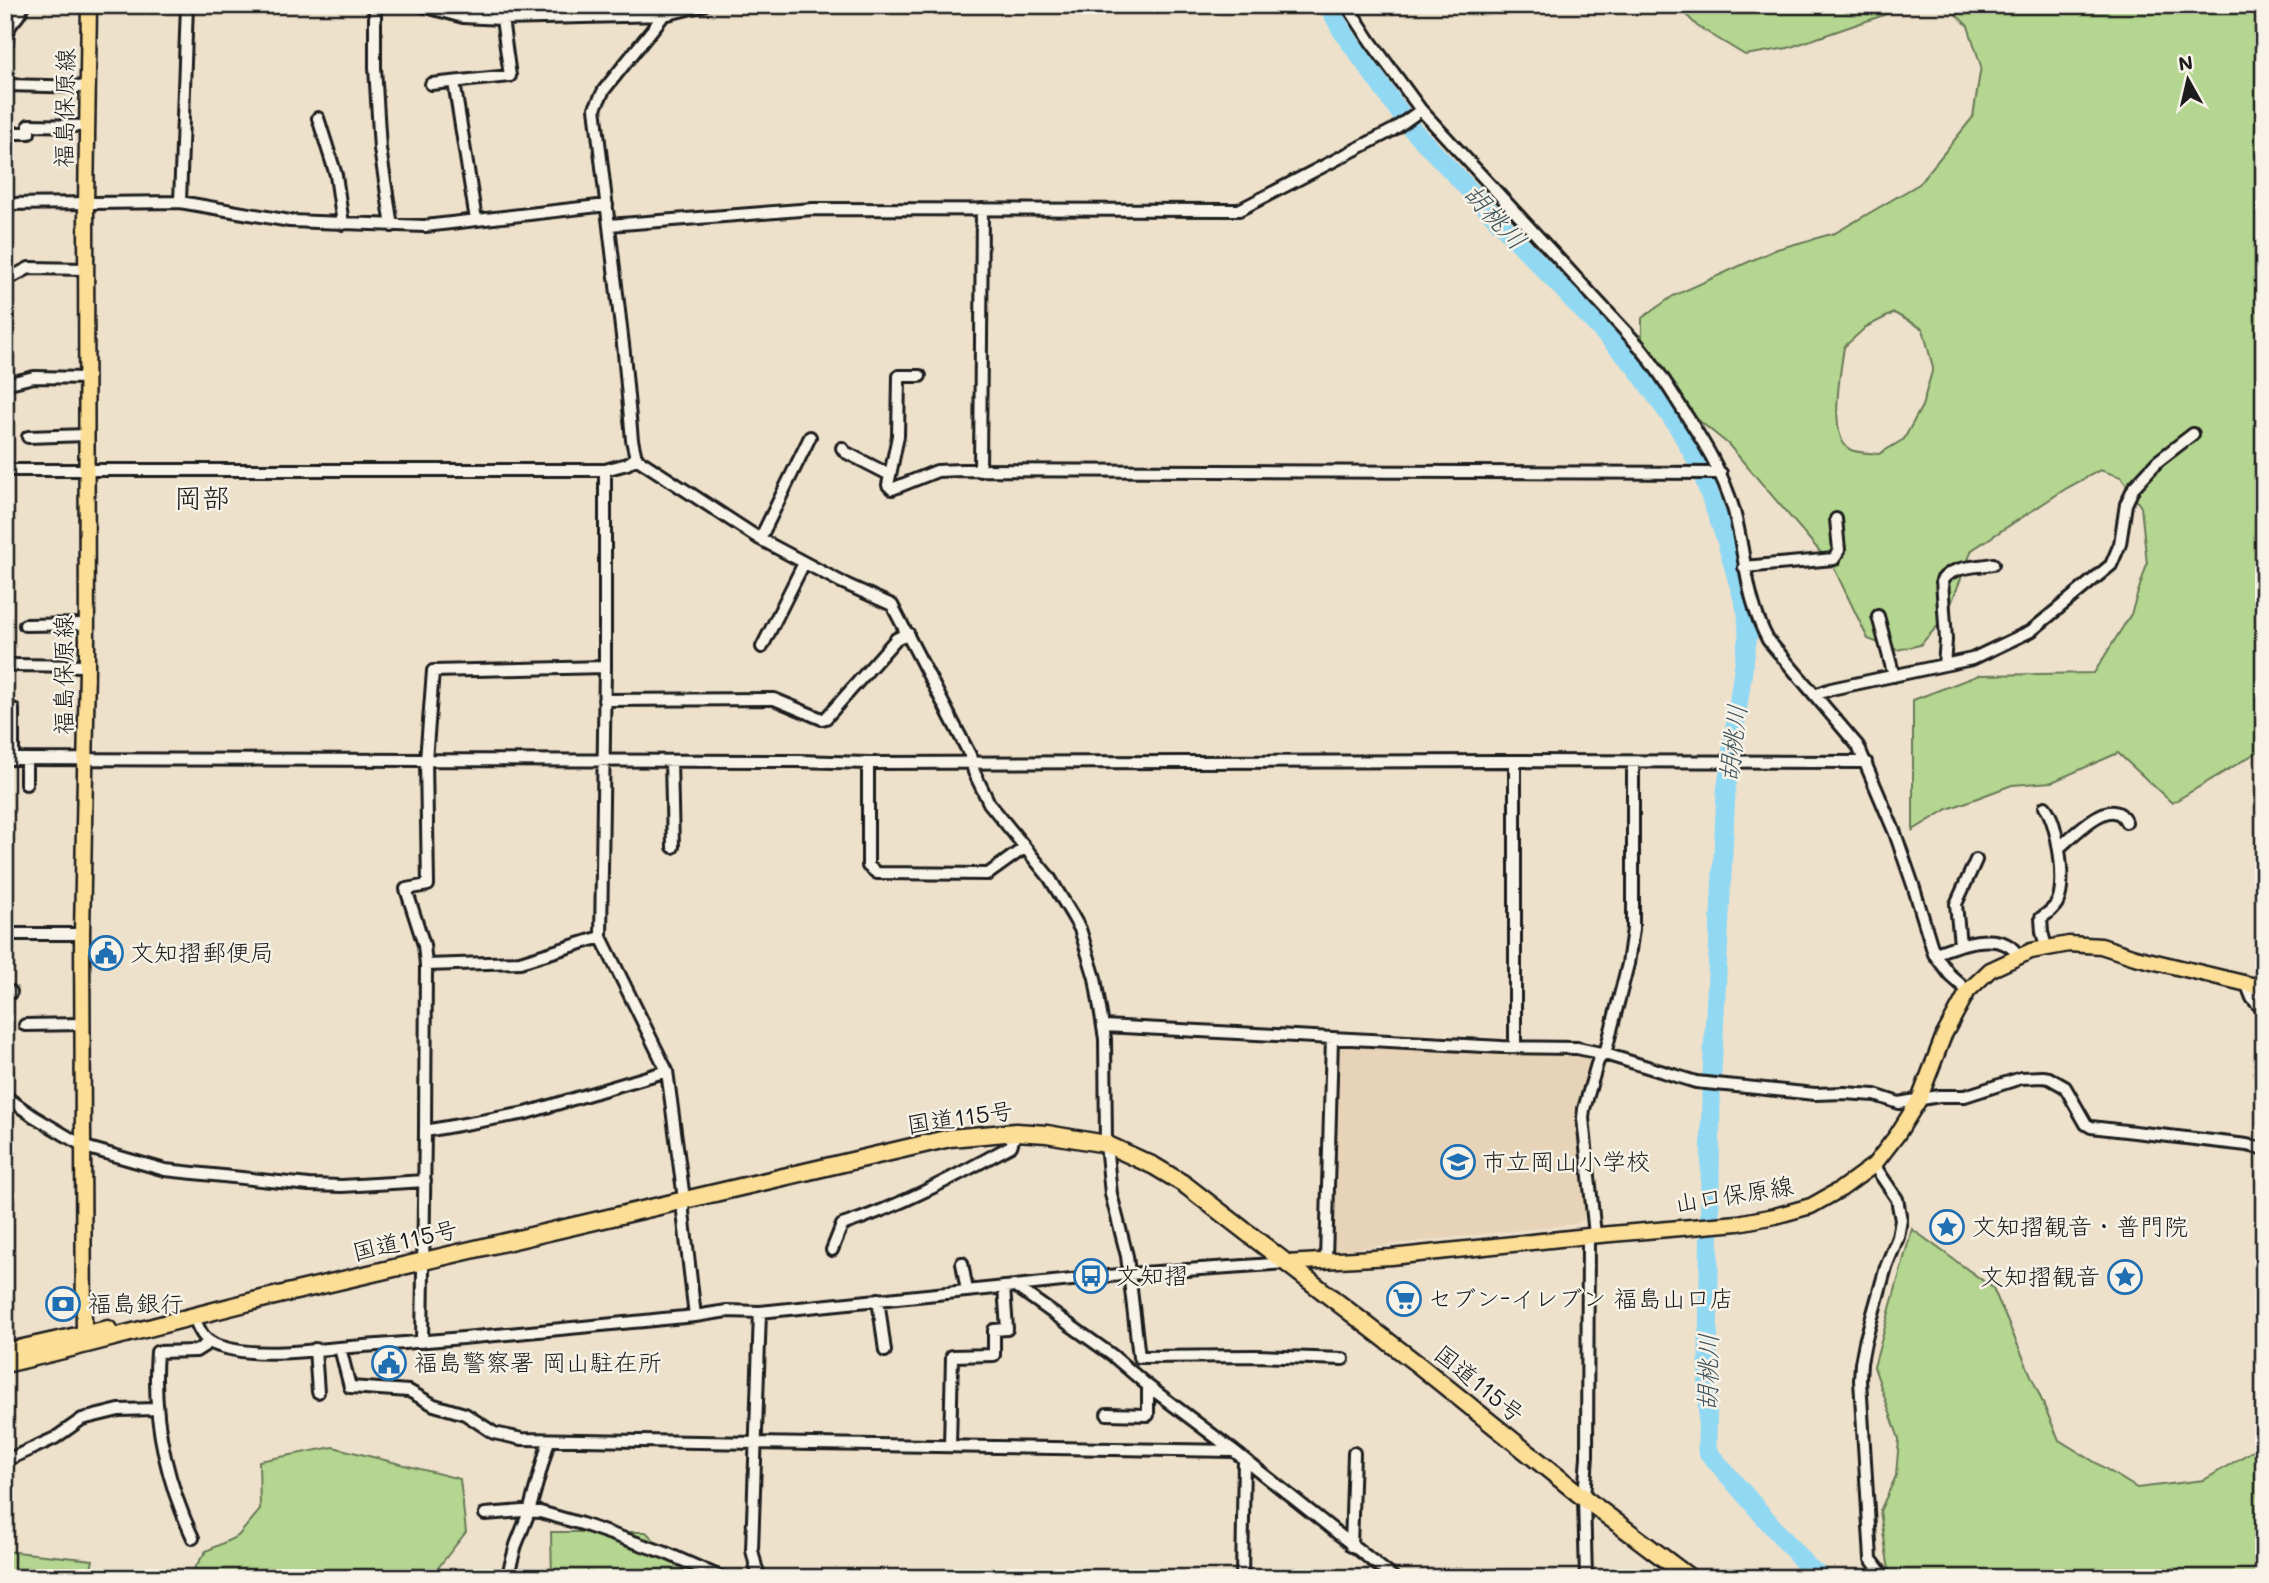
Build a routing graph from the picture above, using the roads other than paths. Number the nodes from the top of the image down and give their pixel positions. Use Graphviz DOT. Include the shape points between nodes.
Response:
graph roads {
  1 [pos="23,5"];
  2 [pos="89,5"];
  3 [pos="187,5"];
  4 [pos="374,5"];
  5 [pos="419,5"];
  6 [pos="704,5"];
  7 [pos="1347,5"];
  8 [pos="666,10"];
  9 [pos="502,19"];
  10 [pos="7,43"];
  11 [pos="454,82"];
  12 [pos="431,84"];
  13 [pos="5,85"];
  14 [pos="88,87"];
  15 [pos="1421,110"];
  16 [pos="318,118"];
  17 [pos="87,126"];
  18 [pos="8,133"];
  19 [pos="180,202"];
  20 [pos="5,204"];
  21 [pos="86,204"];
  22 [pos="607,205"];
  23 [pos="982,208"];
  24 [pos="476,220"];
  25 [pos="343,224"];
  26 [pos="609,225"];
  27 [pos="392,226"];
  28 [pos="87,269"];
  29 [pos="8,279"];
  30 [pos="920,376"];
  31 [pos="88,378"];
  32 [pos="5,384"];
  33 [pos="2193,434"];
  34 [pos="86,435"];
  35 [pos="28,437"];
  36 [pos="810,437"];
  37 [pos="842,448"];
  38 [pos="636,458"];
  39 [pos="5,470"];
  40 [pos="87,470"];
  41 [pos="605,470"];
  42 [pos="980,471"];
  43 [pos="1721,473"];
  44 [pos="890,475"];
  45 [pos="1836,519"];
  46 [pos="760,539"];
  47 [pos="804,563"];
  48 [pos="1993,565"];
  49 [pos="1744,567"];
  50 [pos="1878,616"];
  51 [pos="87,624"];
  52 [pos="24,625"];
  53 [pos="908,633"];
  54 [pos="762,647"];
  55 [pos="11,665"];
  56 [pos="1944,665"];
  57 [pos="87,666"];
  58 [pos="605,667"];
  59 [pos="1894,676"];
  60 [pos="1815,695"];
  61 [pos="604,700"];
  62 [pos="13,709"];
  63 [pos="9,759"];
  64 [pos="26,759"];
  65 [pos="86,760"];
  66 [pos="426,760"];
  67 [pos="602,761"];
  68 [pos="671,761"];
  69 [pos="972,761"];
  70 [pos="1515,761"];
  71 [pos="1633,762"];
  72 [pos="1866,762"];
  73 [pos="868,763"];
  74 [pos="26,785"];
  75 [pos="2045,807"];
  76 [pos="2126,822"];
  77 [pos="673,847"];
  78 [pos="1024,848"];
  79 [pos="2059,848"];
  80 [pos="1976,860"];
  81 [pos="5,934"];
  82 [pos="82,934"];
  83 [pos="601,937"];
  84 [pos="1960,944"];
  85 [pos="2046,947"];
  86 [pos="1934,954"];
  87 [pos="2018,956"];
  88 [pos="426,965"];
  89 [pos="2247,985"];
  90 [pos="2264,988"];
  91 [pos="1968,991"];
  92 [pos="2264,1011"];
  93 [pos="82,1024"];
  94 [pos="25,1025"];
  95 [pos="1104,1026"];
  96 [pos="1332,1038"];
  97 [pos="1515,1047"];
  98 [pos="1605,1054"];
  99 [pos="667,1070"];
  100 [pos="5,1096"];
  101 [pos="1919,1100"];
  102 [pos="425,1131"];
  103 [pos="1016,1132"];
  104 [pos="1106,1144"];
  105 [pos="85,1147"];
  106 [pos="2264,1149"];
  107 [pos="1874,1165"];
  108 [pos="425,1181"];
  109 [pos="684,1199"];
  110 [pos="1591,1235"];
  111 [pos="832,1250"];
  112 [pos="422,1260"];
  113 [pos="1326,1261"];
  114 [pos="962,1263"];
  115 [pos="1286,1264"];
  116 [pos="1128,1274"];
  117 [pos="1010,1287"];
  118 [pos="967,1291"];
  119 [pos="878,1299"];
  120 [pos="760,1312"];
  121 [pos="193,1315"];
  122 [pos="695,1316"];
  123 [pos="84,1339"];
  124 [pos="209,1342"];
  125 [pos="422,1342"];
  126 [pos="340,1348"];
  127 [pos="315,1349"];
  128 [pos="885,1351"];
  129 [pos="5,1352"];
  130 [pos="1139,1357"];
  131 [pos="1343,1359"];
  132 [pos="5,1364"];
  133 [pos="1145,1382"];
  134 [pos="317,1392"];
  135 [pos="156,1409"];
  136 [pos="1107,1415"];
  137 [pos="549,1440"];
  138 [pos="755,1444"];
  139 [pos="950,1446"];
  140 [pos="1234,1451"];
  141 [pos="1354,1453"];
  142 [pos="1244,1460"];
  143 [pos="5,1461"];
  144 [pos="1584,1498"];
  145 [pos="530,1511"];
  146 [pos="485,1514"];
  147 [pos="193,1538"];
  148 [pos="1351,1546"];
  149 [pos="507,1578"];
  150 [pos="723,1578"];
  151 [pos="761,1578"];
  152 [pos="1242,1578"];
  153 [pos="1394,1578"];
  154 [pos="1586,1578"];
  155 [pos="1690,1578"];
  156 [pos="1885,1578"];
  1 -- 10 [label="street" via="9,26"];
  2 -- 14 [label="main road, 福島保原線"];
  3 -- 19 [label="street"];
  4 -- 27 [label="street" via="380,149"];
  5 -- 9 [label="street" via="463,18"];
  6 -- 8 [label="street"];
  7 -- 15 [label="street"];
  8 -- 9 [label="street"];
  8 -- 22 [label="street" via="596,104"];
  9 -- 11 [label="street" via="510,76"];
  11 -- 12 [label="street"];
  11 -- 24 [label="street"];
  13 -- 14 [label="street"];
  14 -- 17 [label="main road, 福島保原線"];
  15 -- 23 [label="street" via="1393,130 1239,210"];
  15 -- 43 [label="street" via="1639,346"];
  16 -- 25 [label="street" via="336,175"];
  17 -- 18 [label="street" via="29,125 29,133"];
  17 -- 21 [label="main road, 福島保原線"];
  19 -- 21 [label="street"];
  19 -- 25 [label="street" via="290,221"];
  20 -- 21 [label="street"];
  21 -- 28 [label="main road, 福島保原線"];
  22 -- 24 [label="street"];
  22 -- 26 [label="street"];
  23 -- 26 [label="street" via="813,209"];
  23 -- 42 [label="street"];
  24 -- 27 [label="street"];
  25 -- 27 [label="street"];
  26 -- 38 [label="street"];
  28 -- 29 [label="street" via="29,268"];
  28 -- 31 [label="main road, 福島保原線"];
  30 -- 44 [label="street" via="899,376 898,436"];
  31 -- 32 [label="street" via="34,377"];
  31 -- 34 [label="main road, 福島保原線"];
  33 -- 56 [label="street" via="2133,487 2111,565 2031,631 1972,659"];
  34 -- 35 [label="street"];
  34 -- 40 [label="main road, 福島保原線"];
  36 -- 46 [label="street"];
  37 -- 44 [label="street"];
  38 -- 41 [label="street"];
  38 -- 46 [label="street"];
  39 -- 40 [label="street"];
  40 -- 41 [label="street"];
  40 -- 51 [label="main road, 福島保原線"];
  41 -- 58 [label="street"];
  42 -- 43 [label="street"];
  42 -- 44 [label="street" via="937,471 892,489"];
  43 -- 49 [label="street"];
  45 -- 49 [label="street" via="1839,550 1835,559"];
  46 -- 47 [label="street"];
  47 -- 53 [label="street" via="891,605"];
  47 -- 54 [label="street"];
  48 -- 56 [label="street" via="1955,570 1942,580"];
  49 -- 60 [label="street" via="1768,640"];
  50 -- 59 [label="street"];
  51 -- 52 [label="street"];
  51 -- 57 [label="main road, 福島保原線"];
  53 -- 61 [label="street" via="896,639 822,719 774,699"];
  53 -- 69 [label="street"];
  55 -- 57 [label="street"];
  56 -- 59 [label="street"];
  57 -- 65 [label="main road, 福島保原線"];
  58 -- 61 [label="street"];
  58 -- 66 [label="street" via="433,671"];
  59 -- 60 [label="street"];
  60 -- 72 [label="street" via="1851,736"];
  61 -- 67 [label="street"];
  62 -- 63 [label="street"];
  63 -- 64 [label="street"];
  64 -- 65 [label="street"];
  64 -- 74 [label="street"];
  65 -- 66 [label="street"];
  65 -- 82 [label="main road, 福島保原線"];
  66 -- 67 [label="street"];
  66 -- 88 [label="street" via="428,885 406,889"];
  67 -- 68 [label="street"];
  67 -- 83 [label="street"];
  68 -- 73 [label="street"];
  68 -- 77 [label="street"];
  69 -- 70 [label="street"];
  69 -- 73 [label="street"];
  69 -- 78 [label="street" via="989,803"];
  70 -- 71 [label="street"];
  70 -- 97 [label="street"];
  71 -- 72 [label="street"];
  71 -- 98 [label="street" via="1633,929"];
  72 -- 86 [label="street" via="1895,833"];
  73 -- 78 [label="street" via="867,859 877,873 988,874"];
  75 -- 79 [label="street" via="2052,815"];
  76 -- 79 [label="street" via="2117,812 2100,814"];
  78 -- 95 [label="street" via="1049,877 1080,929"];
  79 -- 85 [label="street" via="2058,901 2040,924"];
  80 -- 84 [label="street" via="1956,904"];
  81 -- 82 [label="street"];
  82 -- 93 [label="main road, 福島保原線"];
  83 -- 88 [label="street" via="520,962"];
  83 -- 99 [label="street"];
  84 -- 86 [label="street"];
  84 -- 87 [label="street" via="2000,943 2015,949"];
  85 -- 87 [label="main road, 山口保原線"];
  85 -- 89 [label="main road, 山口保原線" via="2101,946"];
  86 -- 91 [label="street"];
  87 -- 91 [label="main road, 山口保原線" via="1990,970"];
  88 -- 102 [label="street"];
  89 -- 90 [label="main road, 山口保原線"];
  89 -- 92 [label="street"];
  91 -- 101 [label="main road, 山口保原線" via="1944,1035"];
  93 -- 94 [label="street"];
  93 -- 105 [label="main road, 福島保原線"];
  95 -- 96 [label="street"];
  95 -- 104 [label="street"];
  96 -- 97 [label="street"];
  96 -- 113 [label="street"];
  97 -- 98 [label="street" via="1577,1048"];
  98 -- 101 [label="street" via="1716,1085"];
  98 -- 110 [label="street" via="1597,1064 1583,1118"];
  99 -- 102 [label="street" via="526,1112"];
  99 -- 109 [label="street"];
  100 -- 105 [label="street"];
  101 -- 106 [label="street" via="1965,1096 2021,1078 2043,1077 2065,1087 2091,1127"];
  101 -- 107 [label="main road, 山口保原線"];
  102 -- 108 [label="street"];
  103 -- 104 [label="highway, 国道115号"];
  103 -- 109 [label="highway, 国道115号" via="950,1138"];
  103 -- 111 [label="street" via="1011,1146 999,1153 889,1208 842,1225"];
  104 -- 115 [label="highway, 国道115号" via="1184,1184"];
  104 -- 116 [label="street"];
  105 -- 108 [label="street" via="164,1170 198,1174 320,1185"];
  105 -- 123 [label="main road, 福島保原線"];
  107 -- 110 [label="main road, 山口保原線" via="1811,1206 1775,1216"];
  107 -- 156 [label="street" via="1897,1199 1901,1220 1865,1342 1860,1380 1871,1559"];
  108 -- 112 [label="street"];
  109 -- 112 [label="highway, 国道115号"];
  109 -- 122 [label="street"];
  110 -- 113 [label="main road, 山口保原線"];
  110 -- 144 [label="street"];
  112 -- 121 [label="highway, 国道115号"];
  112 -- 125 [label="street"];
  113 -- 115 [label="main road, 山口保原線"];
  114 -- 118 [label="street"];
  115 -- 116 [label="street"];
  115 -- 144 [label="highway, 国道115号"];
  116 -- 117 [label="street"];
  116 -- 130 [label="street"];
  117 -- 118 [label="street"];
  117 -- 133 [label="street" via="1075,1327"];
  117 -- 139 [label="street" via="1007,1329 994,1330 994,1355 952,1356"];
  118 -- 119 [label="street"];
  119 -- 120 [label="street"];
  119 -- 128 [label="street"];
  120 -- 122 [label="street"];
  120 -- 138 [label="street"];
  121 -- 123 [label="highway, 国道115号"];
  121 -- 124 [label="street"];
  122 -- 125 [label="street"];
  123 -- 129 [label="highway, 国道115号"];
  123 -- 132 [label="highway, 国道115号"];
  124 -- 127 [label="street" via="252,1352"];
  124 -- 135 [label="street" via="196,1351 157,1352"];
  125 -- 126 [label="street"];
  126 -- 127 [label="street"];
  126 -- 137 [label="street" via="350,1387 409,1391 465,1414 494,1433"];
  127 -- 134 [label="street"];
  130 -- 131 [label="street"];
  130 -- 133 [label="street"];
  133 -- 136 [label="street" via="1148,1415"];
  133 -- 140 [label="street"];
  135 -- 143 [label="street" via="119,1410 82,1419 55,1438"];
  135 -- 147 [label="street" via="175,1494"];
  137 -- 138 [label="street"];
  137 -- 145 [label="street"];
  138 -- 139 [label="street"];
  138 -- 151 [label="street" via="752,1550"];
  139 -- 140 [label="street"];
  140 -- 142 [label="street"];
  141 -- 148 [label="street"];
  142 -- 148 [label="street"];
  142 -- 152 [label="street"];
  144 -- 154 [label="street"];
  144 -- 155 [label="highway, 国道115号"];
  145 -- 146 [label="street"];
  145 -- 149 [label="street"];
  145 -- 150 [label="street" via="666,1553"];
  148 -- 153 [label="street"];
}
